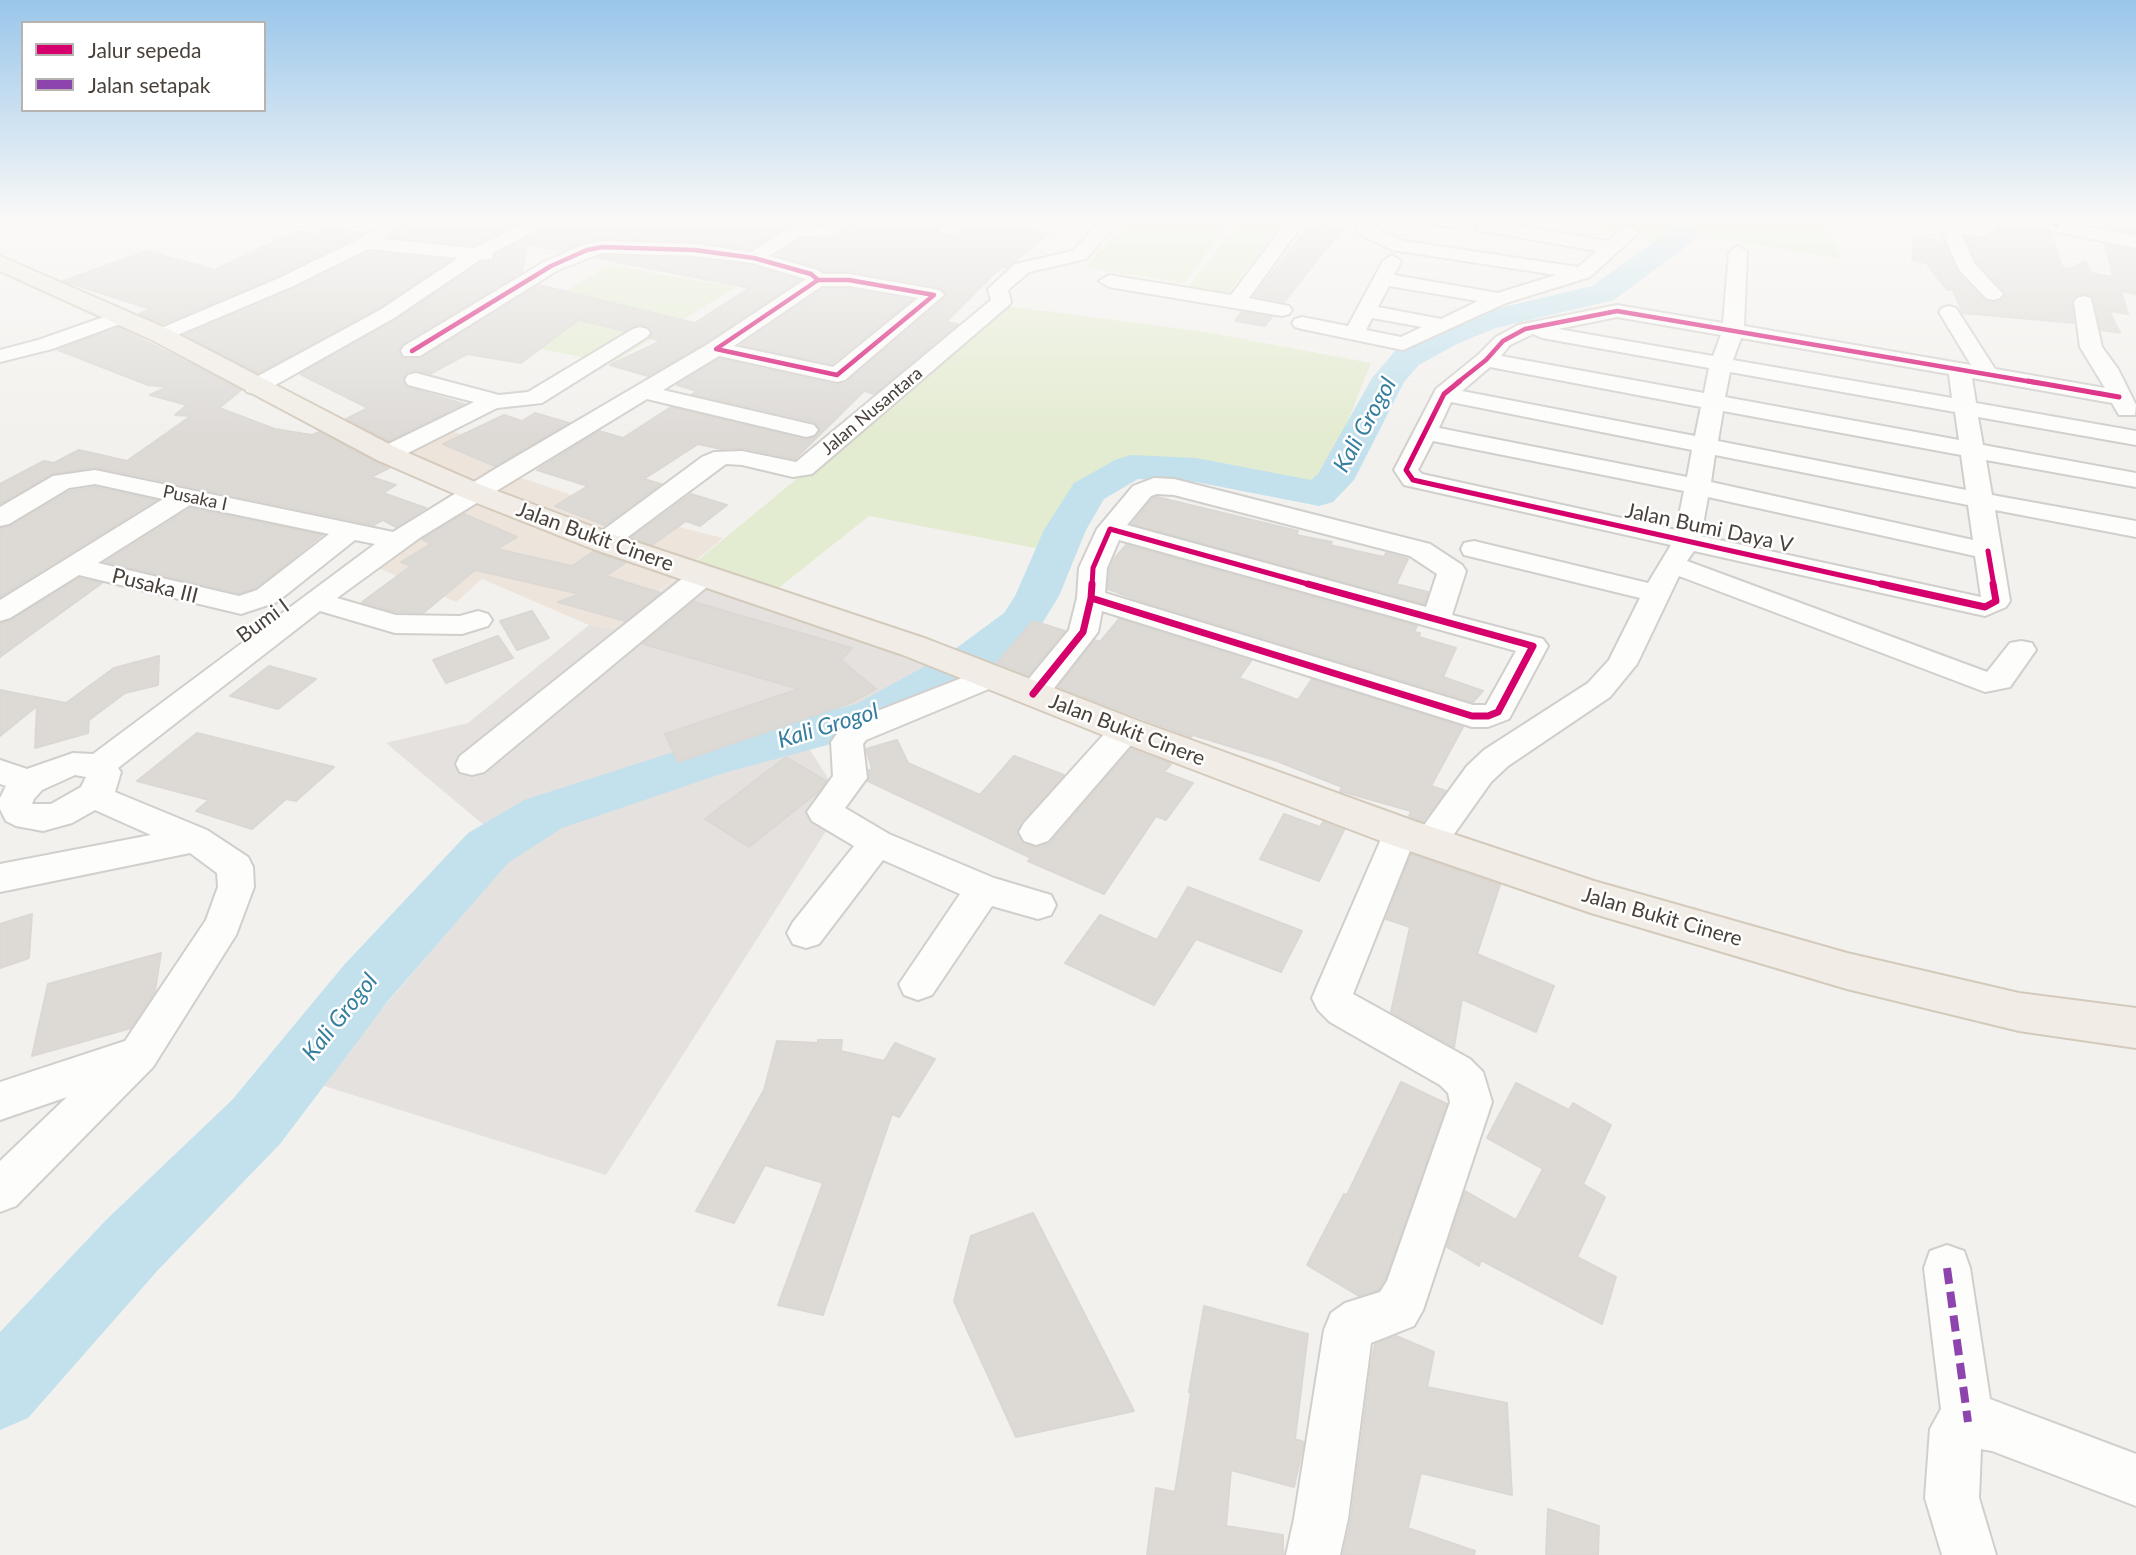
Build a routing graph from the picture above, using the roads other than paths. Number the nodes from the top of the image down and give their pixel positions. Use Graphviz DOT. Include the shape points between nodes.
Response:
graph roads {
  1 [pos="68,294"];
  2 [pos="259,294"];
  3 [pos="418,294"];
  4 [pos="506,294"];
  5 [pos="804,294"];
  6 [pos="936,294"];
  7 [pos="999,294"];
  8 [pos="1185,294"];
  9 [pos="1242,294"];
  10 [pos="1375,294"];
  11 [pos="1467,294"];
  12 [pos="1517,294"];
  13 [pos="1735,294"];
  14 [pos="1499,299"];
  15 [pos="1236,302"];
  16 [pos="2084,302"];
  17 [pos="1282,310"];
  18 [pos="1366,311"];
  19 [pos="1949,312"];
  20 [pos="121,317"];
  21 [pos="1301,323"];
  22 [pos="1442,325"];
  23 [pos="1525,329"];
  24 [pos="1733,331"];
  25 [pos="640,333"];
  26 [pos="1354,334"];
  27 [pos="161,335"];
  28 [pos="716,349"];
  29 [pos="412,351"];
  30 [pos="0,356"];
  31 [pos="1486,360"];
  32 [pos="1720,366"];
  33 [pos="1959,368"];
  34 [pos="1986,372"];
  35 [pos="416,380"];
  36 [pos="255,387"];
  37 [pos="645,391"];
  38 [pos="1444,394"];
  39 [pos="2119,397"];
  40 [pos="497,401"];
  41 [pos="1715,403"];
  42 [pos="1968,408"];
  43 [pos="2136,424"];
  44 [pos="806,430"];
  45 [pos="1425,432"];
  46 [pos="2136,438"];
  47 [pos="1707,445"];
  48 [pos="1972,450"];
  49 [pos="387,454"];
  50 [pos="2136,480"];
  51 [pos="1699,487"];
  52 [pos="465,488"];
  53 [pos="186,496"];
  54 [pos="1980,500"];
  55 [pos="0,518"];
  56 [pos="1110,529"];
  57 [pos="2136,529"];
  58 [pos="349,532"];
  59 [pos="389,539"];
  60 [pos="604,542"];
  61 [pos="1474,549"];
  62 [pos="1988,551"];
  63 [pos="73,565"];
  64 [pos="1671,566"];
  65 [pos="703,576"];
  66 [pos="1091,598"];
  67 [pos="315,600"];
  68 [pos="0,612"];
  69 [pos="1437,618"];
  70 [pos="478,620"];
  71 [pos="2021,650"];
  72 [pos="979,673"];
  73 [pos="1033,694"];
  74 [pos="1126,730"];
  75 [pos="472,764"];
  76 [pos="88,776"];
  77 [pos="12,799"];
  78 [pos="1036,832"];
  79 [pos="1415,837"];
  80 [pos="195,839"];
  81 [pos="877,843"];
  82 [pos="0,878"];
  83 [pos="984,889"];
  84 [pos="1038,905"];
  85 [pos="807,933"];
  86 [pos="918,984"];
  87 [pos="2136,1028"];
  88 [pos="139,1054"];
  89 [pos="0,1101"];
  90 [pos="2,1186"];
  91 [pos="1947,1268"];
  92 [pos="1968,1422"];
  93 [pos="2136,1480"];
  94 [pos="1313,1555"];
  95 [pos="1969,1555"];
  1 -- 20 [label="main road, Jalan Bukit Cinere"];
  2 -- 27 [label="street"];
  3 -- 36 [label="street"];
  4 -- 29 [label="street"];
  5 -- 28 [label="street, Bumi I"];
  6 -- 28 [label="street" via="837,375"];
  7 -- 60 [label="street, Jalan Nusantara" via="1001,302 803,469 723,457"];
  8 -- 15 [label="street"];
  9 -- 15 [label="street"];
  10 -- 18 [label="street"];
  11 -- 14 [label="street"];
  12 -- 14 [label="street"];
  13 -- 24 [label="street"];
  14 -- 22 [label="street"];
  15 -- 17 [label="street"];
  16 -- 39 [label="street" via="2091,347"];
  18 -- 22 [label="street"];
  18 -- 26 [label="street"];
  19 -- 34 [label="street"];
  20 -- 27 [label="main road, Jalan Bukit Cinere"];
  20 -- 30 [label="street"];
  21 -- 26 [label="street"];
  22 -- 26 [label="street" via="1398,344"];
  23 -- 24 [label="street" via="1617,311"];
  23 -- 31 [label="street" via="1503,341"];
  23 -- 32 [label="street"];
  24 -- 32 [label="street"];
  24 -- 33 [label="street"];
  25 -- 40 [label="street" via="534,398"];
  27 -- 36 [label="main road, Jalan Bukit Cinere"];
  28 -- 37 [label="street, Bumi I"];
  31 -- 38 [label="street"];
  31 -- 41 [label="street"];
  32 -- 41 [label="street"];
  32 -- 42 [label="street"];
  33 -- 34 [label="street"];
  33 -- 42 [label="street"];
  34 -- 39 [label="street"];
  35 -- 40 [label="street"];
  36 -- 49 [label="main road, Jalan Bukit Cinere"];
  37 -- 44 [label="street"];
  37 -- 52 [label="street, Bumi I"];
  38 -- 45 [label="street"];
  38 -- 47 [label="street"];
  39 -- 43 [label="street"];
  40 -- 49 [label="street"];
  41 -- 47 [label="street"];
  41 -- 48 [label="street"];
  42 -- 46 [label="street"];
  42 -- 48 [label="street"];
  45 -- 51 [label="street"];
  45 -- 64 [label="street, Jalan Bumi Daya V" via="1406,470 1413,480"];
  47 -- 51 [label="street"];
  47 -- 54 [label="street"];
  48 -- 50 [label="street"];
  48 -- 54 [label="street"];
  49 -- 52 [label="main road, Jalan Bukit Cinere"];
  51 -- 62 [label="street"];
  51 -- 64 [label="street"];
  52 -- 59 [label="street, Bumi I"];
  52 -- 60 [label="main road, Jalan Bukit Cinere"];
  53 -- 55 [label="street, Pusaka I" via="95,477 62,481"];
  53 -- 58 [label="street, Pusaka I"];
  53 -- 63 [label="street"];
  54 -- 57 [label="street"];
  54 -- 62 [label="street"];
  56 -- 66 [label="street" via="1093,568"];
  56 -- 69 [label="street"];
  56 -- 69 [label="street" via="1142,491 1164,486 1420,550 1452,571"];
  58 -- 59 [label="street, Pusaka I"];
  58 -- 63 [label="street, Pusaka III" via="267,596 237,606"];
  59 -- 67 [label="street, Bumi I"];
  59 -- 76 [label="street, Bumi I" via="256,626"];
  60 -- 65 [label="main road, Jalan Bukit Cinere"];
  61 -- 64 [label="street"];
  62 -- 64 [label="street, Jalan Bumi Daya V" via="1996,601 1985,607"];
  63 -- 68 [label="street"];
  64 -- 71 [label="street" via="1985,682 1999,680"];
  64 -- 79 [label="street" via="1622,664 1598,690 1488,766"];
  65 -- 72 [label="main road, Jalan Bukit Cinere"];
  65 -- 75 [label="street"];
  66 -- 69 [label="street" via="1472,716 1498,712 1533,646"];
  66 -- 73 [label="street" via="1083,632"];
  67 -- 70 [label="street" via="395,624 461,625"];
  67 -- 76 [label="street, Bumi I"];
  72 -- 73 [label="main road, Jalan Bukit Cinere"];
  72 -- 81 [label="street" via="855,732 847,742 850,778 824,812"];
  73 -- 74 [label="main road, Jalan Bukit Cinere"];
  74 -- 78 [label="street"];
  74 -- 79 [label="main road, Jalan Bukit Cinere"];
  76 -- 77 [label="street" via="51,771"];
  76 -- 80 [label="street"];
  79 -- 87 [label="main road, Jalan Bukit Cinere" via="1591,897 1847,971 2019,1012"];
  79 -- 94 [label="street" via="1332,998 1344,1010 1455,1072 1468,1085 1471,1101 1406,1293 1396,1309 1362,1320 1348,1330"];
  80 -- 82 [label="street"];
  80 -- 88 [label="street" via="235,867 236,887 223,925"];
  81 -- 83 [label="street"];
  81 -- 85 [label="street"];
  83 -- 84 [label="street"];
  83 -- 86 [label="street"];
  88 -- 89 [label="street"];
  88 -- 90 [label="street"];
  91 -- 92 [label="street"];
  92 -- 93 [label="street" via="1992,1425"];
  92 -- 95 [label="street" via="1956,1429 1952,1498"];
}
